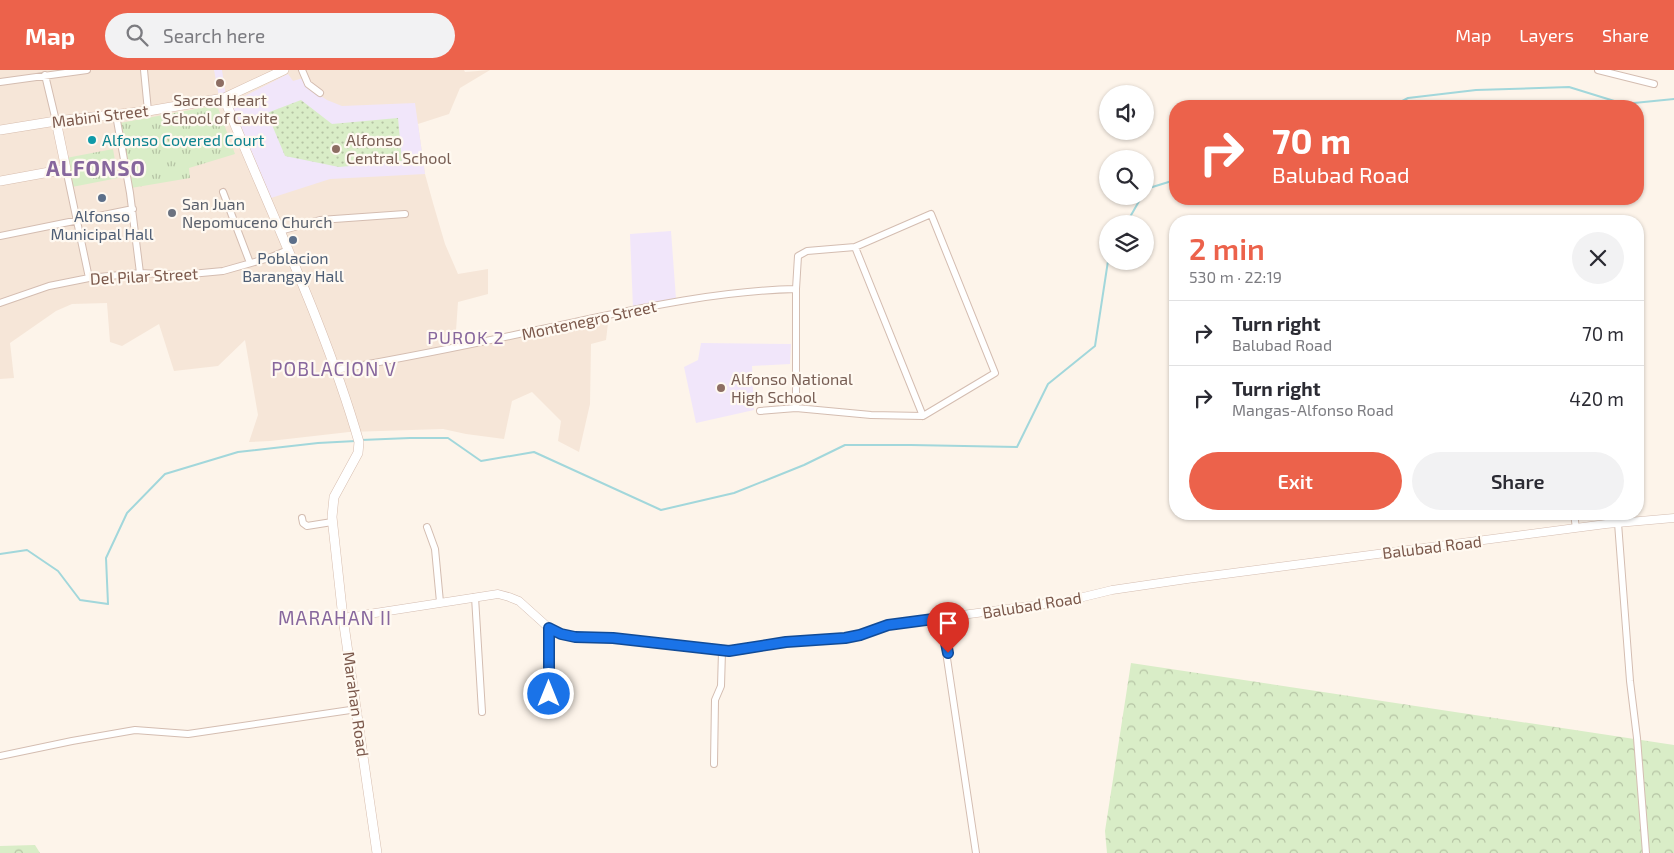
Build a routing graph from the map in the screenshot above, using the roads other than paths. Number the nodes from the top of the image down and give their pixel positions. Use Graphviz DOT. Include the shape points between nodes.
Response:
graph roads {
  1 [pos="87,70"];
  2 [pos="144,70"];
  3 [pos="284,70"];
  4 [pos="302,70"];
  5 [pos="1598,70"];
  6 [pos="1619,73"];
  7 [pos="45,75"];
  8 [pos="0,82"];
  9 [pos="1654,84"];
  10 [pos="320,93"];
  11 [pos="224,98"];
  12 [pos="148,111"];
  13 [pos="116,115"];
  14 [pos="56,121"];
  15 [pos="0,130"];
  16 [pos="66,170"];
  17 [pos="0,181"];
  18 [pos="223,192"];
  19 [pos="133,209"];
  20 [pos="405,214"];
  21 [pos="77,220"];
  22 [pos="280,231"];
  23 [pos="0,236"];
  24 [pos="855,247"];
  25 [pos="288,250"];
  26 [pos="250,263"];
  27 [pos="140,273"];
  28 [pos="89,278"];
  29 [pos="796,288"];
  30 [pos="0,303"];
  31 [pos="336,370"];
  32 [pos="796,408"];
  33 [pos="760,412"];
  34 [pos="923,416"];
  35 [pos="302,518"];
  36 [pos="1674,518"];
  37 [pos="1575,520"];
  38 [pos="332,522"];
  39 [pos="1618,523"];
  40 [pos="427,527"];
  41 [pos="1576,528"];
  42 [pos="475,597"];
  43 [pos="440,602"];
  44 [pos="343,618"];
  45 [pos="941,618"];
  46 [pos="549,628"];
  47 [pos="722,651"];
  48 [pos="549,694"];
  49 [pos="356,709"];
  50 [pos="482,712"];
  51 [pos="0,756"];
  52 [pos="714,764"];
  53 [pos="377,853"];
  54 [pos="976,853"];
  55 [pos="1646,853"];
  1 -- 7 [label="street"];
  2 -- 12 [label="street"];
  3 -- 11 [label="main road, Mabini Street"];
  4 -- 10 [label="street" via="308,84"];
  5 -- 6 [label="street"];
  6 -- 9 [label="street"];
  7 -- 8 [label="street"];
  7 -- 14 [label="street"];
  11 -- 12 [label="main road, Mabini Street"];
  11 -- 22 [label="main road"];
  12 -- 13 [label="main road, Mabini Street"];
  13 -- 14 [label="main road, Mabini Street"];
  13 -- 19 [label="street"];
  14 -- 15 [label="main road, Mabini Street"];
  14 -- 16 [label="main road"];
  16 -- 17 [label="main road"];
  16 -- 21 [label="street"];
  18 -- 26 [label="street"];
  19 -- 21 [label="street"];
  19 -- 27 [label="street"];
  20 -- 22 [label="street" via="320,220"];
  21 -- 23 [label="street"];
  21 -- 28 [label="street"];
  22 -- 25 [label="main road"];
  24 -- 29 [label="street" via="802,253 797,261"];
  24 -- 34 [label="street"];
  24 -- 34 [label="street" via="931,214 995,373"];
  25 -- 26 [label="street, Del Pilar Street"];
  25 -- 31 [label="main road"];
  26 -- 27 [label="street, Del Pilar Street" via="200,274"];
  27 -- 28 [label="street, Del Pilar Street"];
  28 -- 30 [label="street, Del Pilar Street" via="49,286"];
  29 -- 31 [label="street, Montenegro Street" via="755,290 663,304"];
  29 -- 32 [label="street"];
  31 -- 38 [label="main road, Marahan Road" via="359,442 358,453 334,497"];
  32 -- 33 [label="street"];
  32 -- 34 [label="street" via="871,416"];
  35 -- 38 [label="street" via="307,526"];
  36 -- 39 [label="street, Balubad Road"];
  37 -- 41 [label="street"];
  38 -- 44 [label="main road, Marahan Road"];
  39 -- 41 [label="street, Balubad Road"];
  39 -- 55 [label="street"];
  40 -- 43 [label="street" via="435,549"];
  41 -- 45 [label="street, Balubad Road" via="1187,579 1112,590 1068,602"];
  42 -- 43 [label="street, Balubad Road"];
  42 -- 46 [label="street, Balubad Road" via="498,594 518,601"];
  42 -- 50 [label="street"];
  43 -- 44 [label="street, Balubad Road"];
  44 -- 49 [label="main road, Marahan Road"];
  45 -- 47 [label="street, Balubad Road" via="888,625 845,638"];
  45 -- 54 [label="street"];
  46 -- 47 [label="street, Balubad Road" via="575,637 613,638"];
  46 -- 48 [label="street"];
  47 -- 52 [label="street" via="721,686 715,700"];
  49 -- 51 [label="street" via="188,734 135,730"];
  49 -- 53 [label="main road, Marahan Road"];
}
